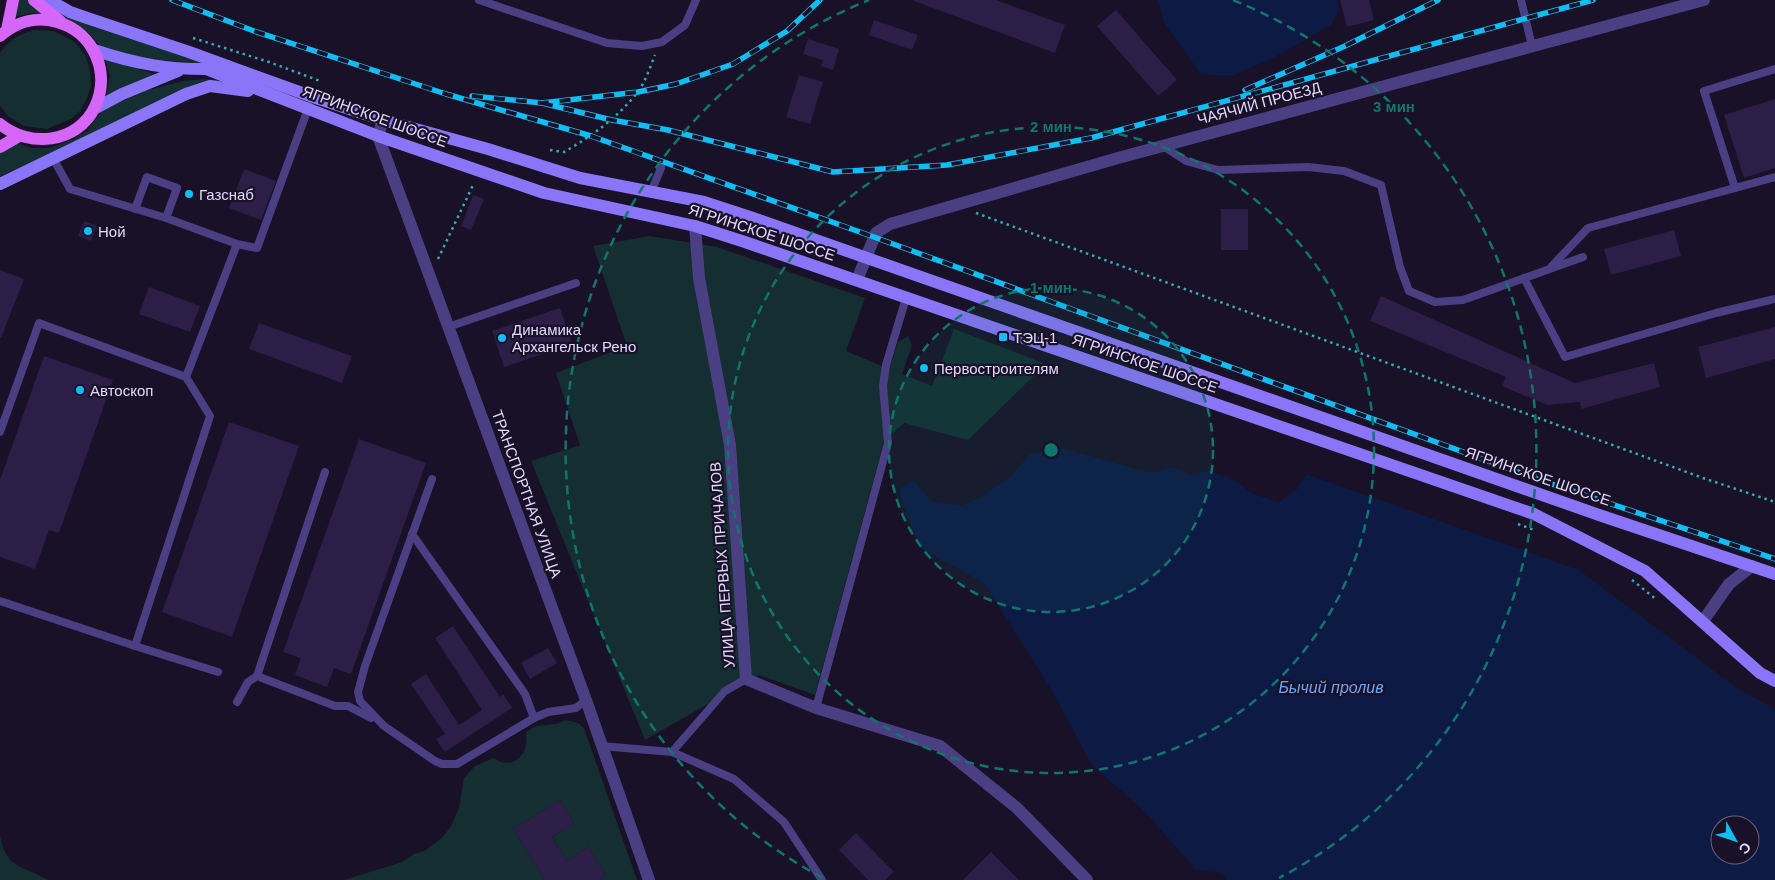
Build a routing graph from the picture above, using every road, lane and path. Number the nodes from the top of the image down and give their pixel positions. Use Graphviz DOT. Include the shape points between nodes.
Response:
graph roads {
  1 [pos="13,0"];
  2 [pos="34,0"];
  3 [pos="49,0"];
  4 [pos="479,0"];
  5 [pos="696,0"];
  6 [pos="1521,0"];
  7 [pos="1704,0"];
  8 [pos="64,24"];
  9 [pos="4,33"];
  10 [pos="662,42"];
  11 [pos="1532,46"];
  12 [pos="94,50"];
  13 [pos="269,62"];
  14 [pos="206,69"];
  15 [pos="236,69"];
  16 [pos="1775,69"];
  17 [pos="181,70"];
  18 [pos="320,81"];
  19 [pos="265,93"];
  20 [pos="312,97"];
  21 [pos="94,109"];
  22 [pos="307,110"];
  23 [pos="383,120"];
  24 [pos="0,124"];
  25 [pos="18,136"];
  26 [pos="378,136"];
  27 [pos="1162,146"];
  28 [pos="0,147"];
  29 [pos="550,150"];
  30 [pos="53,158"];
  31 [pos="661,168"];
  32 [pos="1775,176"];
  33 [pos="476,178"];
  34 [pos="0,184"];
  35 [pos="1735,188"];
  36 [pos="651,192"];
  37 [pos="954,205"];
  38 [pos="135,209"];
  39 [pos="166,218"];
  40 [pos="695,226"];
  41 [pos="237,244"];
  42 [pos="865,257"];
  43 [pos="1583,257"];
  44 [pos="1550,269"];
  45 [pos="429,277"];
  46 [pos="1524,278"];
  47 [pos="857,280"];
  48 [pos="576,283"];
  49 [pos="906,298"];
  50 [pos="1775,300"];
  51 [pos="448,327"];
  52 [pos="186,377"];
  53 [pos="0,432"];
  54 [pos="325,472"];
  55 [pos="432,479"];
  56 [pos="1775,502"];
  57 [pos="1516,523"];
  58 [pos="1534,530"];
  59 [pos="412,534"];
  60 [pos="1752,566"];
  61 [pos="1775,574"];
  62 [pos="1631,579"];
  63 [pos="0,601"];
  64 [pos="1661,604"];
  65 [pos="1703,621"];
  66 [pos="135,646"];
  67 [pos="218,672"];
  68 [pos="257,676"];
  69 [pos="746,679"];
  70 [pos="1775,680"];
  71 [pos="586,700"];
  72 [pos="237,702"];
  73 [pos="816,708"];
  74 [pos="534,718"];
  75 [pos="384,726"];
  76 [pos="601,746"];
  77 [pos="672,752"];
  78 [pos="649,880"];
  79 [pos="822,880"];
  80 [pos="1087,880"];
  1 -- 9 [label="main road"];
  2 -- 8 [label="main road"];
  3 -- 15 [label="main road, ЯГРИНСКОЕ ШОССЕ" via="70,12"];
  4 -- 10 [label="lane" via="607,43 642,46"];
  5 -- 10 [label="lane" via="685,25"];
  6 -- 11 [label="lane"];
  7 -- 11 [label="street, ЧАЯЧИЙ ПРОЕЗД"];
  8 -- 9 [label="main road" via="32,20"];
  8 -- 12 [label="main road" via="83,36"];
  10 -- 29 [label="path" via="638,92 612,120 564,152"];
  11 -- 27 [label="street, ЧАЯЧИЙ ПРОЕЗД"];
  12 -- 17 [label="main road" via="137,63"];
  12 -- 21 [label="main road" via="101,88"];
  13 -- 18 [label="path"];
  14 -- 15 [label="main road"];
  14 -- 17 [label="main road"];
  14 -- 19 [label="main road"];
  15 -- 20 [label="main road, ЯГРИНСКОЕ ШОССЕ"];
  16 -- 35 [label="lane" via="1704,91"];
  17 -- 21 [label="main road"];
  19 -- 22 [label="main road, ЯГРИНСКОЕ ШОССЕ"];
  19 -- 30 [label="main road" via="210,86 186,94"];
  20 -- 22 [label="lane"];
  20 -- 23 [label="main road, ЯГРИНСКОЕ ШОССЕ"];
  21 -- 25 [label="main road" via="82,124 59,137 35,140"];
  22 -- 26 [label="main road, ЯГРИНСКОЕ ШОССЕ"];
  22 -- 41 [label="lane" via="257,248"];
  23 -- 26 [label="street"];
  23 -- 36 [label="main road, ЯГРИНСКОЕ ШОССЕ" via="580,178"];
  24 -- 25 [label="main road"];
  25 -- 28 [label="main road"];
  26 -- 40 [label="main road, ЯГРИНСКОЕ ШОССЕ" via="544,193"];
  26 -- 45 [label="street, ТРАНСПОРТНАЯ УЛИЦА"];
  27 -- 37 [label="street, ЧАЯЧИЙ ПРОЕЗД"];
  27 -- 46 [label="lane" via="1186,161 1218,170 1308,167 1344,171 1381,185 1400,267 1409,291 1435,302 1463,300"];
  30 -- 34 [label="main road"];
  30 -- 38 [label="lane" via="70,190"];
  31 -- 36 [label="lane"];
  32 -- 35 [label="lane"];
  33 -- 45 [label="path"];
  35 -- 44 [label="lane" via="1588,228"];
  36 -- 42 [label="main road, ЯГРИНСКОЕ ШОССЕ" via="704,202"];
  37 -- 42 [label="street, ЧАЯЧИЙ ПРОЕЗД" via="890,224 876,233"];
  37 -- 56 [label="path"];
  38 -- 39 [label="lane"];
  38 -- 39 [label="lane" via="147,177 177,188"];
  39 -- 41 [label="lane"];
  40 -- 47 [label="main road, ЯГРИНСКОЕ ШОССЕ"];
  40 -- 69 [label="street, УЛИЦА ПЕРВЫХ ПРИЧАЛОВ" via="699,278 730,445"];
  41 -- 52 [label="lane"];
  42 -- 47 [label="street, ЧАЯЧИЙ ПРОЕЗД"];
  42 -- 60 [label="main road, ЯГРИНСКОЕ ШОССЕ"];
  43 -- 44 [label="lane"];
  44 -- 46 [label="lane"];
  45 -- 51 [label="street, ТРАНСПОРТНАЯ УЛИЦА"];
  46 -- 50 [label="lane" via="1565,357 1716,313"];
  47 -- 49 [label="main road, ЯГРИНСКОЕ ШОССЕ"];
  48 -- 51 [label="lane"];
  49 -- 65 [label="main road, ЯГРИНСКОЕ ШОССЕ" via="1534,514 1645,571"];
  49 -- 73 [label="lane" via="886,364 883,386 888,443"];
  51 -- 71 [label="street, ТРАНСПОРТНАЯ УЛИЦА"];
  52 -- 53 [label="lane" via="38,324"];
  52 -- 66 [label="lane" via="210,416"];
  54 -- 68 [label="lane"];
  55 -- 59 [label="lane"];
  57 -- 58 [label="path"];
  59 -- 74 [label="lane" via="525,694"];
  59 -- 75 [label="lane" via="358,692 360,701"];
  60 -- 61 [label="main road, ЯГРИНСКОЕ ШОССЕ"];
  60 -- 65 [label="street" via="1729,584"];
  62 -- 64 [label="path"];
  63 -- 66 [label="lane"];
  65 -- 70 [label="main road, ЯГРИНСКОЕ ШОССЕ" via="1760,672"];
  66 -- 67 [label="lane"];
  68 -- 72 [label="lane" via="248,682"];
  68 -- 75 [label="lane" via="335,706 348,706"];
  69 -- 73 [label="street, УЛИЦА ПЕРВЫХ ПРИЧАЛОВ"];
  69 -- 77 [label="lane" via="725,691"];
  71 -- 74 [label="lane" via="576,708 548,712"];
  71 -- 76 [label="street, ТРАНСПОРТНАЯ УЛИЦА"];
  73 -- 80 [label="street, УЛИЦА ПЕРВЫХ ПРИЧАЛОВ" via="940,746 1016,808"];
  74 -- 75 [label="lane" via="466,760 451,765 435,761"];
  76 -- 77 [label="lane"];
  76 -- 78 [label="street, ТРАНСПОРТНАЯ УЛИЦА"];
  77 -- 79 [label="lane" via="734,779 784,822"];
}
